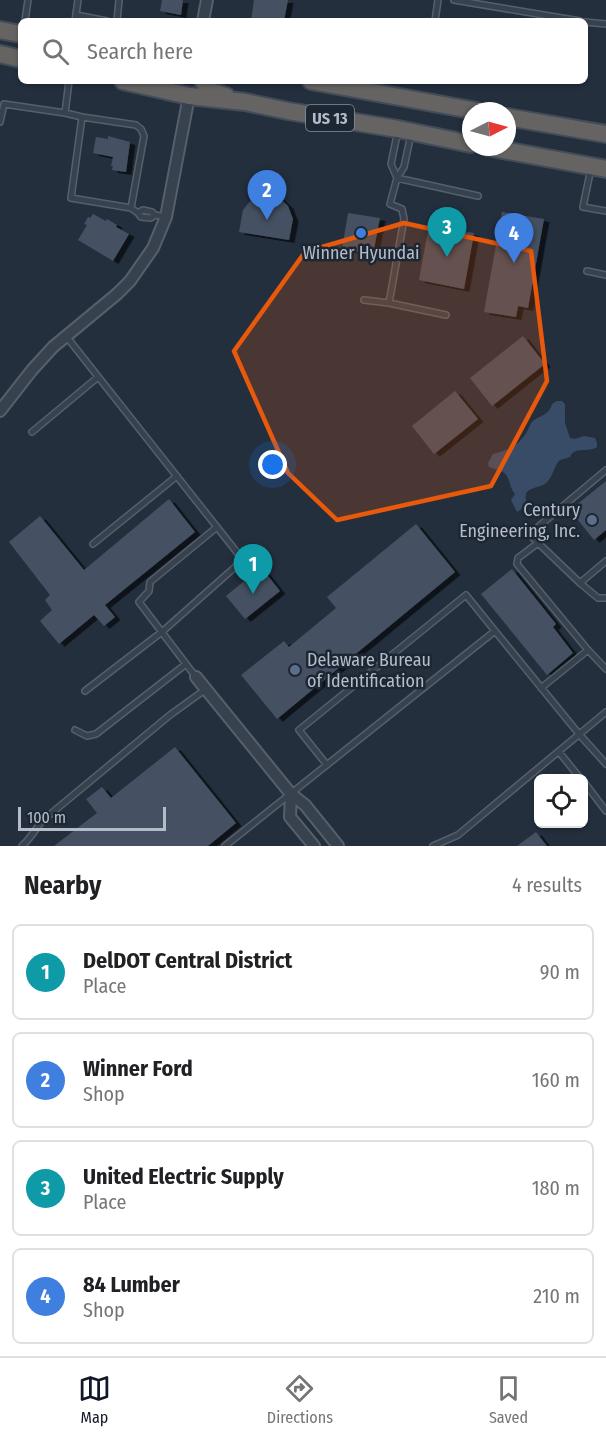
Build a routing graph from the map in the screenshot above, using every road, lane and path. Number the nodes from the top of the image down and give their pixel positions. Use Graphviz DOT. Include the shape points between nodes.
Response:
graph roads {
  1 [pos="28,0"];
  2 [pos="78,0"];
  3 [pos="119,0"];
  4 [pos="207,0"];
  5 [pos="438,0"];
  6 [pos="454,0"];
  7 [pos="504,0"];
  8 [pos="502,8"];
  9 [pos="25,18"];
  10 [pos="75,18"];
  11 [pos="117,18"];
  12 [pos="204,18"];
  13 [pos="435,18"];
  14 [pos="562,18"];
  15 [pos="588,22"];
  16 [pos="606,24"];
  17 [pos="0,30"];
  18 [pos="18,33"];
  19 [pos="0,54"];
  20 [pos="18,58"];
  21 [pos="69,84"];
  22 [pos="151,84"];
  23 [pos="204,84"];
  24 [pos="328,84"];
  25 [pos="188,88"];
  26 [pos="245,102"];
  27 [pos="462,108"];
  28 [pos="65,114"];
  29 [pos="82,117"];
  30 [pos="516,119"];
  31 [pos="0,122"];
  32 [pos="606,126"];
  33 [pos="576,129"];
  34 [pos="405,130"];
  35 [pos="606,134"];
  36 [pos="462,142"];
  37 [pos="516,152"];
  38 [pos="599,168"];
  39 [pos="397,178"];
  40 [pos="478,196"];
  41 [pos="131,208"];
  42 [pos="606,212"];
  43 [pos="160,216"];
  44 [pos="587,271"];
  45 [pos="606,275"];
  46 [pos="364,300"];
  47 [pos="389,303"];
  48 [pos="446,315"];
  49 [pos="66,336"];
  50 [pos="98,377"];
  51 [pos="0,411"];
  52 [pos="32,432"];
  53 [pos="606,470"];
  54 [pos="177,476"];
  55 [pos="217,527"];
  56 [pos="538,543"];
  57 [pos="93,544"];
  58 [pos="606,561"];
  59 [pos="580,583"];
  60 [pos="606,598"];
  61 [pos="495,631"];
  62 [pos="162,632"];
  63 [pos="588,650"];
  64 [pos="186,664"];
  65 [pos="606,669"];
  66 [pos="196,677"];
  67 [pos="542,688"];
  68 [pos="206,689"];
  69 [pos="85,691"];
  70 [pos="606,712"];
  71 [pos="75,730"];
  72 [pos="579,734"];
  73 [pos="559,752"];
  74 [pos="606,764"];
  75 [pos="327,765"];
  76 [pos="577,774"];
  77 [pos="588,787"];
  78 [pos="291,794"];
  79 [pos="606,810"];
  80 [pos="22,846"];
  81 [pos="225,846"];
  82 [pos="314,846"];
  83 [pos="338,846"];
  84 [pos="434,846"];
  1 -- 9 [label="lane"];
  2 -- 10 [label="lane"];
  3 -- 11 [label="lane"];
  4 -- 12 [label="street"];
  5 -- 13 [label="lane"];
  6 -- 8 [label="lane"];
  7 -- 8 [label="lane"];
  8 -- 14 [label="lane"];
  15 -- 16 [label="lane"];
  17 -- 18 [label="highway"];
  19 -- 20 [label="highway"];
  21 -- 28 [label="lane"];
  22 -- 25 [label="highway, US 13"];
  23 -- 26 [label="highway" via="211,92"];
  24 -- 27 [label="highway, US 13"];
  25 -- 26 [label="highway, US 13"];
  25 -- 43 [label="street"];
  26 -- 34 [label="highway, US 13"];
  28 -- 29 [label="lane"];
  28 -- 31 [label="lane" via="4,104"];
  29 -- 41 [label="lane" via="141,129 144,136"];
  29 -- 41 [label="lane" via="71,198"];
  30 -- 33 [label="highway"];
  32 -- 33 [label="street"];
  33 -- 35 [label="highway"];
  34 -- 36 [label="highway, US 13"];
  34 -- 39 [label="lane" via="404,167"];
  34 -- 39 [label="lane" via="391,164"];
  37 -- 38 [label="highway"];
  38 -- 42 [label="lane" via="583,207"];
  39 -- 40 [label="lane"];
  39 -- 47 [label="lane" via="390,204 402,209 405,219"];
  41 -- 43 [label="lane"];
  43 -- 49 [label="street" via="153,248 130,280"];
  44 -- 45 [label="lane"];
  46 -- 47 [label="lane"];
  47 -- 48 [label="lane"];
  49 -- 50 [label="lane"];
  49 -- 51 [label="street"];
  50 -- 52 [label="lane"];
  50 -- 54 [label="lane"];
  53 -- 56 [label="lane" via="532,532"];
  54 -- 55 [label="lane"];
  54 -- 57 [label="lane"];
  55 -- 62 [label="lane" via="150,582 149,591 139,602"];
  55 -- 62 [label="lane" via="243,560"];
  56 -- 59 [label="lane"];
  56 -- 63 [label="lane" via="518,558 517,564"];
  58 -- 59 [label="lane"];
  59 -- 60 [label="lane" via="598,598"];
  61 -- 67 [label="lane"];
  61 -- 75 [label="lane"];
  61 -- 75 [label="lane" via="466,595 299,730"];
  62 -- 64 [label="lane"];
  62 -- 69 [label="lane"];
  63 -- 65 [label="lane"];
  63 -- 67 [label="lane"];
  64 -- 66 [label="lane"];
  64 -- 71 [label="lane" via="96,734 87,736"];
  66 -- 68 [label="street"];
  67 -- 72 [label="lane"];
  68 -- 78 [label="street"];
  68 -- 80 [label="lane" via="42,821"];
  70 -- 72 [label="lane"];
  72 -- 73 [label="lane"];
  72 -- 74 [label="lane"];
  73 -- 76 [label="lane"];
  73 -- 84 [label="lane" via="458,835"];
  75 -- 78 [label="lane"];
  77 -- 79 [label="lane"];
  78 -- 81 [label="lane"];
  78 -- 82 [label="street" via="290,817"];
  78 -- 83 [label="street" via="305,805"];
}
